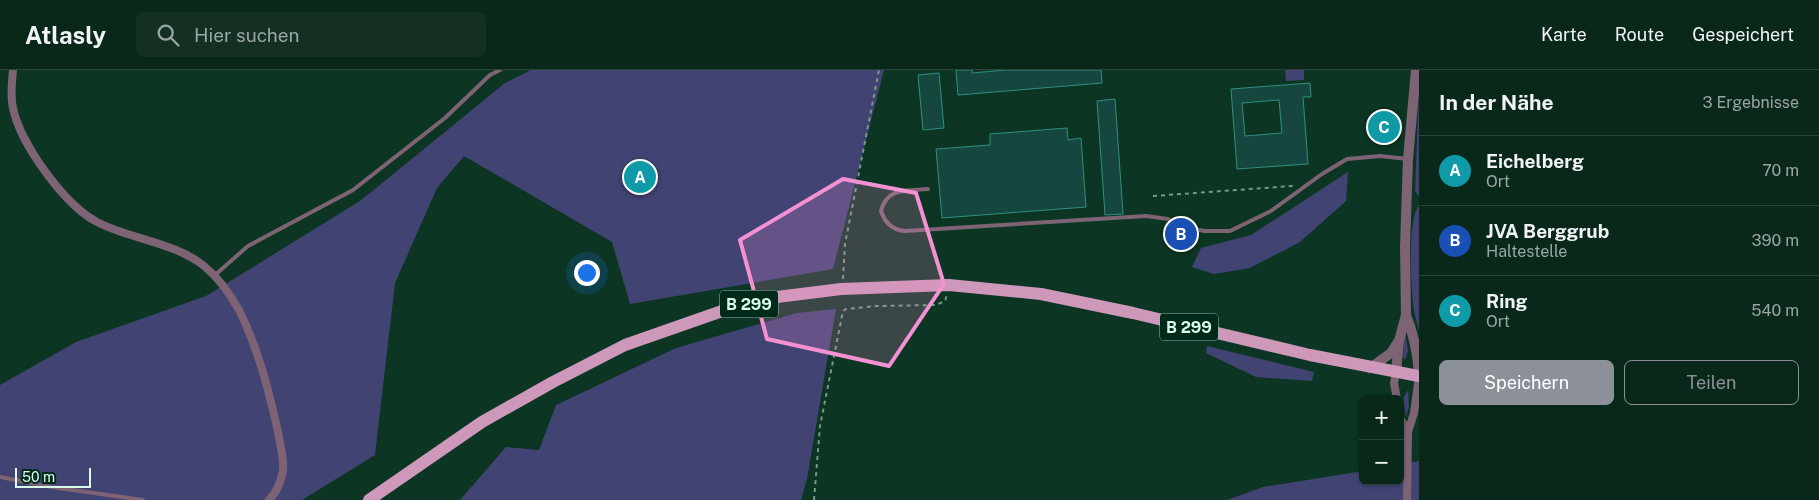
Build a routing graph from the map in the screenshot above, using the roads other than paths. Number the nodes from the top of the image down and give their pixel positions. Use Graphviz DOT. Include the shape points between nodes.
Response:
graph roads {
  1 [pos="13,70"];
  2 [pos="500,70"];
  3 [pos="1416,70"];
  4 [pos="1408,159"];
  5 [pos="928,189"];
  6 [pos="215,275"];
  7 [pos="1406,316"];
  8 [pos="1399,342"];
  9 [pos="1370,368"];
  10 [pos="1396,372"];
  11 [pos="1419,376"];
  12 [pos="1396,395"];
  13 [pos="1404,425"];
  14 [pos="1408,432"];
  15 [pos="0,477"];
  16 [pos="143,500"];
  17 [pos="269,500"];
  18 [pos="369,500"];
  19 [pos="1407,500"];
  1 -- 6 [label="street" via="11,89 18,124 26,142 65,196 99,223 172,249 202,264"];
  2 -- 6 [label="lane" via="353,190 248,246"];
  3 -- 4 [label="street"];
  4 -- 5 [label="lane" via="1380,156 1348,159 1271,211 1230,231 1187,228 1168,219 1146,216 904,231 886,223 881,211 885,199 892,194"];
  4 -- 7 [label="street"];
  6 -- 17 [label="street" via="239,310 274,411 283,468 280,483"];
  7 -- 8 [label="street"];
  7 -- 11 [label="street" via="1412,329"];
  8 -- 9 [label="street" via="1391,353"];
  8 -- 10 [label="street"];
  9 -- 10 [label="main road, B 299"];
  9 -- 18 [label="main road, B 299" via="1041,294 949,286 841,289 777,297 725,310 625,346 482,422"];
  10 -- 11 [label="main road, B 299"];
  10 -- 12 [label="street"];
  11 -- 14 [label="street"];
  13 -- 14 [label="street"];
  14 -- 19 [label="street"];
  15 -- 16 [label="lane"];
}
